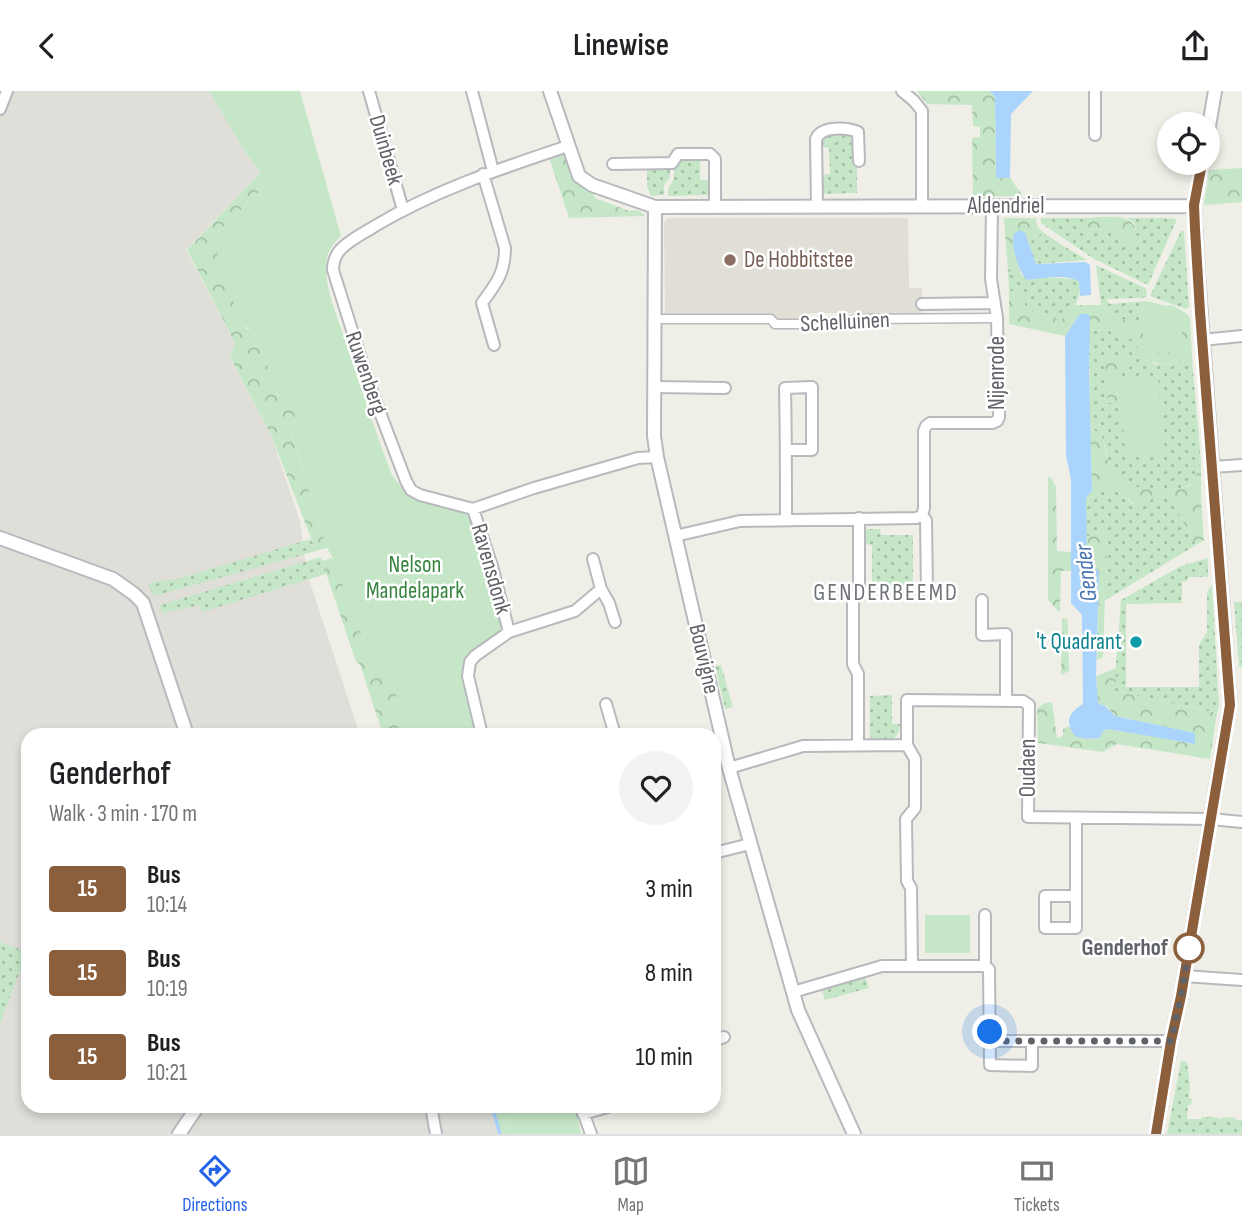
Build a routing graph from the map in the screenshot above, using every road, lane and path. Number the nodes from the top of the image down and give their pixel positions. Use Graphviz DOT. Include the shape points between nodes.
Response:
graph roads {
  1 [pos="7,91"];
  2 [pos="369,91"];
  3 [pos="472,91"];
  4 [pos="550,91"];
  5 [pos="902,91"];
  6 [pos="1095,91"];
  7 [pos="1215,91"];
  8 [pos="0,109"];
  9 [pos="1211,112"];
  10 [pos="1095,135"];
  11 [pos="568,146"];
  12 [pos="859,161"];
  13 [pos="613,165"];
  14 [pos="488,173"];
  15 [pos="1200,175"];
  16 [pos="992,205"];
  17 [pos="1194,205"];
  18 [pos="715,206"];
  19 [pos="817,206"];
  20 [pos="922,206"];
  21 [pos="655,207"];
  22 [pos="402,210"];
  23 [pos="995,303"];
  24 [pos="922,304"];
  25 [pos="997,318"];
  26 [pos="654,319"];
  27 [pos="1242,337"];
  28 [pos="1202,339"];
  29 [pos="494,345"];
  30 [pos="654,387"];
  31 [pos="725,388"];
  32 [pos="786,450"];
  33 [pos="656,457"];
  34 [pos="1242,465"];
  35 [pos="1212,467"];
  36 [pos="473,509"];
  37 [pos="922,516"];
  38 [pos="859,518"];
  39 [pos="786,519"];
  40 [pos="675,536"];
  41 [pos="0,538"];
  42 [pos="593,559"];
  43 [pos="601,589"];
  44 [pos="927,591"];
  45 [pos="982,600"];
  46 [pos="615,622"];
  47 [pos="509,632"];
  48 [pos="1006,700"];
  49 [pos="606,704"];
  50 [pos="1236,705"];
  51 [pos="185,728"];
  52 [pos="480,728"];
  53 [pos="613,728"];
  54 [pos="720,728"];
  55 [pos="721,734"];
  56 [pos="858,745"];
  57 [pos="907,745"];
  58 [pos="729,768"];
  59 [pos="1076,818"];
  60 [pos="1211,819"];
  61 [pos="1242,822"];
  62 [pos="750,844"];
  63 [pos="721,851"];
  64 [pos="1075,896"];
  65 [pos="985,915"];
  66 [pos="912,966"];
  67 [pos="985,966"];
  68 [pos="1185,976"];
  69 [pos="1242,979"];
  70 [pos="793,992"];
  71 [pos="990,1041"];
  72 [pos="1032,1041"];
  73 [pos="1171,1041"];
  74 [pos="193,1113"];
  75 [pos="432,1113"];
  76 [pos="583,1113"];
  77 [pos="179,1134"];
  78 [pos="436,1134"];
  79 [pos="591,1134"];
  80 [pos="855,1134"];
  81 [pos="1156,1134"];
  1 -- 8 [label="street"];
  2 -- 22 [label="street, Duinbeek"];
  3 -- 14 [label="street"];
  4 -- 11 [label="street, Aldendriel"];
  5 -- 20 [label="street" via="922,111"];
  6 -- 10 [label="street"];
  7 -- 9 [label="street"];
  11 -- 14 [label="street, Ruwenberg"];
  11 -- 21 [label="street, Aldendriel" via="579,176"];
  12 -- 19 [label="street" via="858,132 848,128 818,134"];
  13 -- 18 [label="street" via="672,163 678,155 710,154 715,159"];
  14 -- 22 [label="street, Ruwenberg"];
  14 -- 29 [label="street" via="505,248 500,278 482,303"];
  15 -- 17 [label="street"];
  16 -- 17 [label="street, Aldendriel"];
  16 -- 20 [label="street, Aldendriel"];
  16 -- 23 [label="street, Nijenrode"];
  17 -- 28 [label="street"];
  18 -- 19 [label="street, Aldendriel"];
  18 -- 21 [label="street, Aldendriel"];
  19 -- 20 [label="street, Aldendriel"];
  21 -- 26 [label="street, Bouvigne"];
  22 -- 36 [label="street, Ruwenberg" via="345,244 333,270 367,377 411,490"];
  23 -- 24 [label="street, Schelluinen"];
  23 -- 25 [label="street, Nijenrode"];
  25 -- 26 [label="street, Schelluinen" via="812,324 775,324 771,319"];
  25 -- 37 [label="street, Nijenrode" via="999,417 992,423 926,426"];
  26 -- 30 [label="street, Bouvigne"];
  27 -- 28 [label="street"];
  28 -- 35 [label="street"];
  30 -- 31 [label="street"];
  30 -- 33 [label="street, Bouvigne"];
  32 -- 32 [label="street" via="785,388 812,387 812,450"];
  32 -- 39 [label="street"];
  33 -- 36 [label="street" via="534,488"];
  33 -- 40 [label="street, Bouvigne"];
  34 -- 35 [label="street"];
  35 -- 50 [label="street"];
  36 -- 47 [label="street, Ravensdonk"];
  37 -- 38 [label="street"];
  37 -- 44 [label="street, Nijenrode" via="926,520"];
  38 -- 39 [label="street"];
  38 -- 56 [label="street" via="859,591 853,598"];
  39 -- 40 [label="street" via="740,521"];
  40 -- 54 [label="street, Bouvigne"];
  41 -- 51 [label="street" via="113,579 143,603"];
  42 -- 43 [label="street"];
  43 -- 46 [label="street"];
  43 -- 47 [label="street" via="575,611"];
  45 -- 48 [label="street" via="982,635 1006,634"];
  47 -- 52 [label="street, Ravensdonk" via="470,663 468,676"];
  48 -- 57 [label="street" via="907,700"];
  48 -- 59 [label="street, Oudaen" via="1029,705 1028,817"];
  49 -- 53 [label="street"];
  50 -- 60 [label="street"];
  55 -- 58 [label="street, Bouvigne"];
  56 -- 57 [label="street"];
  56 -- 58 [label="street" via="803,746"];
  57 -- 66 [label="street" via="915,759 915,808 906,819"];
  58 -- 62 [label="street, Bouvigne"];
  59 -- 60 [label="street, Oudaen"];
  59 -- 64 [label="street"];
  60 -- 61 [label="street, Oudaen"];
  60 -- 68 [label="street"];
  62 -- 63 [label="street"];
  62 -- 70 [label="street, Bouvigne"];
  65 -- 67 [label="street"];
  66 -- 67 [label="street"];
  66 -- 70 [label="street" via="883,966"];
  67 -- 71 [label="street" via="989,969"];
  68 -- 69 [label="street"];
  68 -- 73 [label="street"];
  70 -- 80 [label="street, Bouvigne"];
  71 -- 72 [label="street"];
  71 -- 72 [label="street" via="989,1065 1032,1066"];
  72 -- 73 [label="street"];
  73 -- 81 [label="street"];
  74 -- 77 [label="street"];
  75 -- 78 [label="street"];
  76 -- 79 [label="street"];
}
